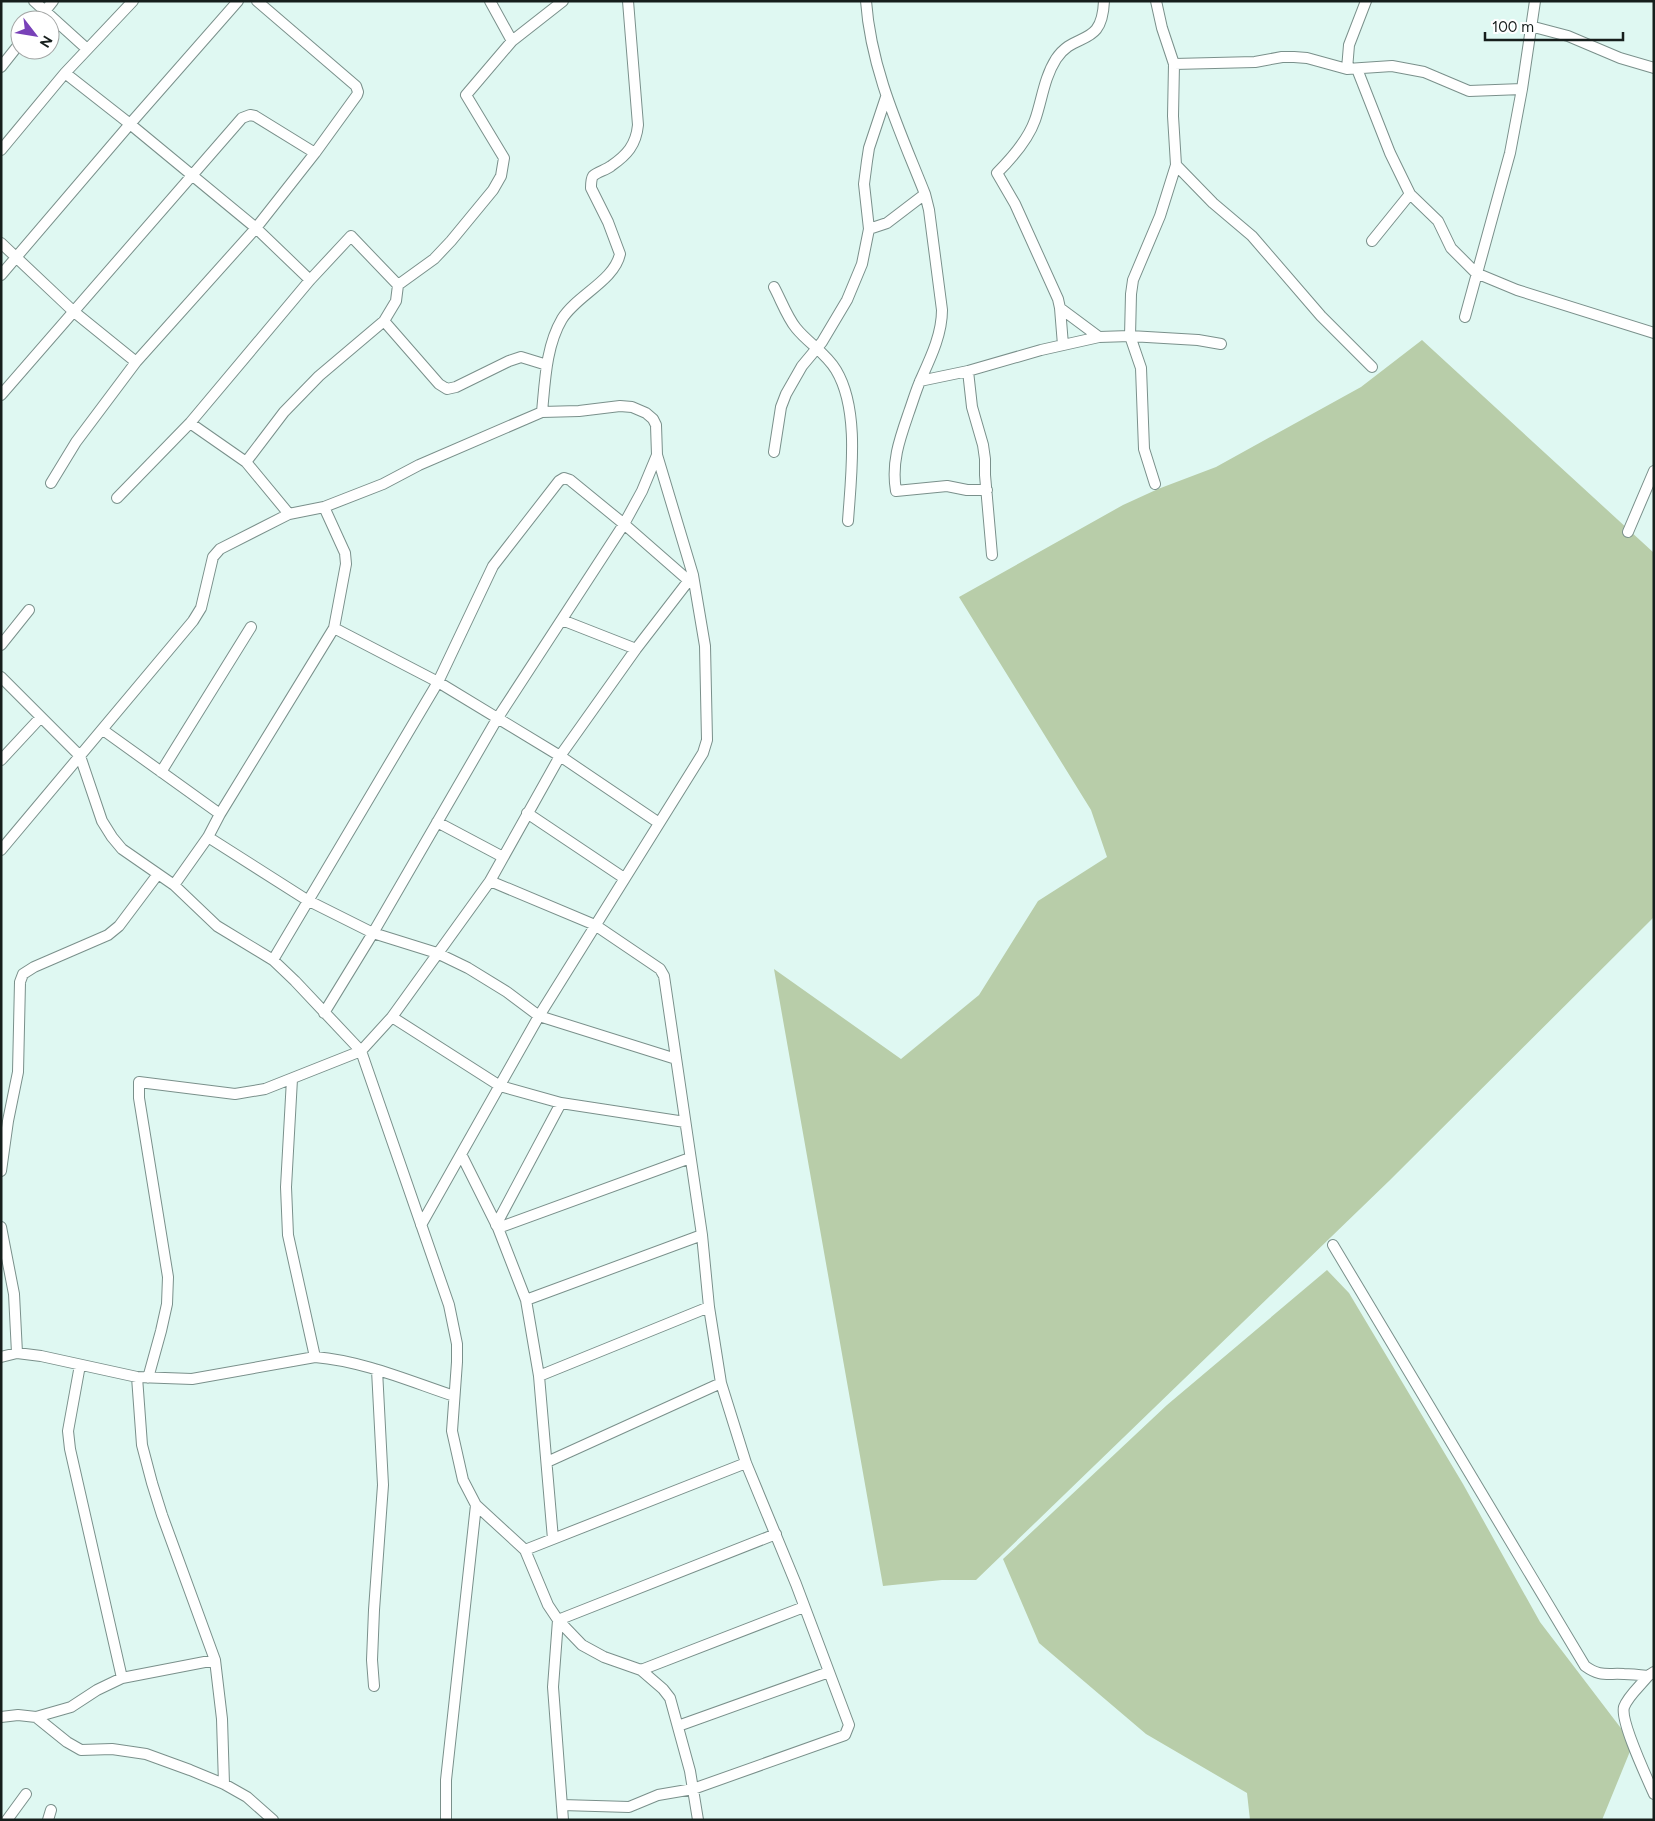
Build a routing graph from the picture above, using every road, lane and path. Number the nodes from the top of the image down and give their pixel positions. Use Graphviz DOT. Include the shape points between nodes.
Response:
graph roads {
  1 [pos="34,1"];
  2 [pos="133,1"];
  3 [pos="238,1"];
  4 [pos="257,1"];
  5 [pos="490,1"];
  6 [pos="564,1"];
  7 [pos="628,1"];
  8 [pos="866,1"];
  9 [pos="1104,1"];
  10 [pos="1156,1"];
  11 [pos="1366,1"];
  12 [pos="1535,1"];
  13 [pos="44,10"];
  14 [pos="60,25"];
  15 [pos="1530,26"];
  16 [pos="512,41"];
  17 [pos="87,49"];
  18 [pos="10,56"];
  19 [pos="1174,64"];
  20 [pos="1,67"];
  21 [pos="1654,68"];
  22 [pos="1352,69"];
  23 [pos="65,73"];
  24 [pos="1522,89"];
  25 [pos="886,97"];
  26 [pos="130,124"];
  27 [pos="1,150"];
  28 [pos="314,154"];
  29 [pos="1176,165"];
  30 [pos="192,176"];
  31 [pos="925,194"];
  32 [pos="1410,194"];
  33 [pos="256,228"];
  34 [pos="869,229"];
  35 [pos="1372,241"];
  36 [pos="1,243"];
  37 [pos="16,257"];
  38 [pos="1476,273"];
  39 [pos="1,275"];
  40 [pos="310,280"];
  41 [pos="398,285"];
  42 [pos="774,287"];
  43 [pos="1060,308"];
  44 [pos="73,311"];
  45 [pos="1465,317"];
  46 [pos="384,321"];
  47 [pos="1654,332"];
  48 [pos="1130,336"];
  49 [pos="1099,337"];
  50 [pos="1063,344"];
  51 [pos="1221,344"];
  52 [pos="816,348"];
  53 [pos="136,362"];
  54 [pos="547,365"];
  55 [pos="1372,366"];
  56 [pos="968,371"];
  57 [pos="920,381"];
  58 [pos="1,395"];
  59 [pos="542,412"];
  60 [pos="190,423"];
  61 [pos="774,452"];
  62 [pos="657,455"];
  63 [pos="246,462"];
  64 [pos="1654,471"];
  65 [pos="51,483"];
  66 [pos="1155,484"];
  67 [pos="987,490"];
  68 [pos="117,498"];
  69 [pos="324,507"];
  70 [pos="289,514"];
  71 [pos="848,521"];
  72 [pos="624,524"];
  73 [pos="1628,532"];
  74 [pos="992,555"];
  75 [pos="691,578"];
  76 [pos="29,610"];
  77 [pos="562,620"];
  78 [pos="251,627"];
  79 [pos="334,628"];
  80 [pos="1,645"];
  81 [pos="636,649"];
  82 [pos="1,677"];
  83 [pos="438,682"];
  84 [pos="41,717"];
  85 [pos="497,719"];
  86 [pos="102,730"];
  87 [pos="80,756"];
  88 [pos="560,756"];
  89 [pos="1,760"];
  90 [pos="161,772"];
  91 [pos="527,813"];
  92 [pos="220,814"];
  93 [pos="437,822"];
  94 [pos="659,823"];
  95 [pos="208,837"];
  96 [pos="1,850"];
  97 [pos="503,856"];
  98 [pos="158,874"];
  99 [pos="624,878"];
  100 [pos="490,881"];
  101 [pos="174,885"];
  102 [pos="307,900"];
  103 [pos="594,925"];
  104 [pos="373,933"];
  105 [pos="437,953"];
  106 [pos="273,960"];
  107 [pos="324,1013"];
  108 [pos="539,1016"];
  109 [pos="392,1017"];
  110 [pos="361,1051"];
  111 [pos="676,1059"];
  112 [pos="292,1079"];
  113 [pos="500,1086"];
  114 [pos="561,1103"];
  115 [pos="685,1122"];
  116 [pos="461,1154"];
  117 [pos="690,1158"];
  118 [pos="1,1171"];
  119 [pos="421,1225"];
  120 [pos="497,1226"];
  121 [pos="1,1227"];
  122 [pos="702,1235"];
  123 [pos="1333,1246"];
  124 [pos="526,1300"];
  125 [pos="708,1307"];
  126 [pos="17,1353"];
  127 [pos="1,1357"];
  128 [pos="315,1357"];
  129 [pos="80,1365"];
  130 [pos="377,1370"];
  131 [pos="539,1376"];
  132 [pos="137,1377"];
  133 [pos="148,1378"];
  134 [pos="721,1383"];
  135 [pos="454,1396"];
  136 [pos="547,1462"];
  137 [pos="746,1463"];
  138 [pos="476,1505"];
  139 [pos="776,1534"];
  140 [pos="553,1539"];
  141 [pos="525,1550"];
  142 [pos="804,1607"];
  143 [pos="558,1620"];
  144 [pos="215,1660"];
  145 [pos="641,1670"];
  146 [pos="829,1672"];
  147 [pos="1651,1674"];
  148 [pos="122,1678"];
  149 [pos="374,1686"];
  150 [pos="1,1717"];
  151 [pos="36,1717"];
  152 [pos="678,1726"];
  153 [pos="224,1784"];
  154 [pos="693,1789"];
  155 [pos="26,1794"];
  156 [pos="1654,1794"];
  157 [pos="562,1805"];
  158 [pos="7,1820"];
  159 [pos="273,1820"];
  160 [pos="446,1820"];
  161 [pos="563,1820"];
  162 [pos="698,1820"];
  1 -- 13 [label="street"];
  2 -- 17 [label="street"];
  3 -- 26 [label="street"];
  4 -- 28 [label="street" via="358,89 357,95"];
  5 -- 16 [label="street"];
  6 -- 16 [label="street"];
  7 -- 54 [label="street" via="637,138 612,166 594,176 591,182 620,254 614,267 562,319"];
  8 -- 25 [label="street" via="873,50"];
  9 -- 43 [label="street" via="1104,16 1098,28 1063,50 1056,59 1030,132 998,173 1015,204"];
  10 -- 19 [label="street"];
  11 -- 22 [label="street" via="1349,45"];
  12 -- 15 [label="street"];
  14 -- 17 [label="street"];
  15 -- 21 [label="street" via="1568,36"];
  15 -- 24 [label="street"];
  16 -- 41 [label="street" via="466,95 504,158 500,176 493,190 434,259"];
  17 -- 23 [label="street"];
  18 -- 20 [label="street"];
  19 -- 22 [label="street" via="1255,62 1294,57"];
  19 -- 29 [label="street"];
  22 -- 24 [label="street" via="1392,66 1424,72 1469,91"];
  22 -- 32 [label="street"];
  23 -- 26 [label="street"];
  23 -- 27 [label="street"];
  24 -- 38 [label="street" via="1510,153"];
  25 -- 31 [label="street"];
  25 -- 34 [label="street" via="869,148 864,184"];
  26 -- 30 [label="street"];
  26 -- 37 [label="street"];
  28 -- 30 [label="street" via="250,115 242,118"];
  28 -- 33 [label="street"];
  29 -- 48 [label="street" via="1134,280"];
  29 -- 55 [label="street" via="1213,204 1252,236 1321,316"];
  30 -- 33 [label="street"];
  30 -- 44 [label="street"];
  31 -- 34 [label="street" via="887,223"];
  31 -- 57 [label="street" via="942,316 933,352"];
  32 -- 35 [label="street"];
  32 -- 38 [label="street" via="1438,220 1451,248"];
  33 -- 40 [label="street"];
  33 -- 53 [label="street"];
  34 -- 52 [label="street" via="853,289"];
  36 -- 37 [label="street"];
  37 -- 39 [label="street"];
  37 -- 44 [label="street"];
  38 -- 45 [label="street"];
  38 -- 47 [label="street" via="1525,293"];
  40 -- 41 [label="street" via="351,236"];
  40 -- 60 [label="street"];
  41 -- 46 [label="street" via="396,301"];
  42 -- 52 [label="street" via="795,327"];
  43 -- 49 [label="street"];
  43 -- 50 [label="street"];
  44 -- 53 [label="street"];
  44 -- 58 [label="street"];
  46 -- 54 [label="street" via="447,389 521,358"];
  46 -- 63 [label="street" via="319,376 290,406"];
  48 -- 49 [label="street"];
  48 -- 51 [label="street"];
  48 -- 66 [label="street" via="1141,368 1144,450"];
  49 -- 50 [label="street"];
  50 -- 56 [label="street"];
  52 -- 61 [label="street" via="786,394"];
  52 -- 71 [label="street" via="836,370 848,402 851,426"];
  53 -- 65 [label="street" via="76,442"];
  54 -- 59 [label="street"];
  56 -- 57 [label="street"];
  56 -- 67 [label="street" via="972,407 983,445"];
  57 -- 67 [label="street" via="896,449 896,491 947,486"];
  59 -- 62 [label="street" via="632,407 653,419"];
  59 -- 69 [label="street"];
  60 -- 63 [label="street"];
  60 -- 68 [label="street"];
  62 -- 72 [label="street"];
  62 -- 75 [label="street"];
  63 -- 70 [label="street"];
  64 -- 73 [label="street"];
  67 -- 74 [label="street"];
  69 -- 70 [label="street"];
  69 -- 79 [label="street" via="346,553"];
  70 -- 86 [label="street" via="220,549 213,557 201,608"];
  72 -- 75 [label="street"];
  72 -- 77 [label="street"];
  72 -- 83 [label="street" via="570,480 564,478 559,481 493,566"];
  75 -- 81 [label="street"];
  75 -- 94 [label="street" via="706,646 707,740 703,753"];
  76 -- 80 [label="street"];
  77 -- 81 [label="street"];
  77 -- 85 [label="street"];
  78 -- 90 [label="street"];
  79 -- 83 [label="street"];
  79 -- 92 [label="street"];
  81 -- 88 [label="street"];
  82 -- 84 [label="street"];
  83 -- 85 [label="street"];
  83 -- 102 [label="street"];
  84 -- 87 [label="street"];
  84 -- 89 [label="street"];
  85 -- 88 [label="street"];
  85 -- 93 [label="street"];
  86 -- 87 [label="street"];
  86 -- 90 [label="street"];
  87 -- 96 [label="street"];
  87 -- 98 [label="street" via="102,821 112,837 122,849"];
  88 -- 91 [label="street"];
  88 -- 94 [label="street"];
  90 -- 92 [label="street"];
  91 -- 97 [label="street"];
  91 -- 99 [label="street"];
  92 -- 95 [label="street"];
  93 -- 97 [label="street"];
  93 -- 104 [label="street"];
  94 -- 99 [label="street"];
  95 -- 101 [label="street"];
  95 -- 102 [label="street"];
  97 -- 100 [label="street"];
  98 -- 101 [label="street"];
  98 -- 118 [label="street" via="120,926 108,935 23,974 20,982 18,1072"];
  99 -- 103 [label="street"];
  100 -- 103 [label="street"];
  100 -- 105 [label="street"];
  101 -- 106 [label="street" via="217,926"];
  102 -- 104 [label="street"];
  102 -- 106 [label="street"];
  103 -- 108 [label="street"];
  103 -- 111 [label="street" via="662,972"];
  104 -- 105 [label="street"];
  104 -- 107 [label="street"];
  105 -- 108 [label="street" via="499,987"];
  105 -- 109 [label="street"];
  106 -- 107 [label="street"];
  107 -- 110 [label="street"];
  108 -- 111 [label="street"];
  108 -- 113 [label="street"];
  109 -- 110 [label="street"];
  109 -- 113 [label="street"];
  110 -- 112 [label="street"];
  110 -- 119 [label="street"];
  111 -- 115 [label="street"];
  112 -- 128 [label="street" via="286,1187 288,1235"];
  112 -- 133 [label="street" via="265,1089 235,1094 139,1082 168,1276 162,1332"];
  113 -- 114 [label="street"];
  113 -- 116 [label="street"];
  114 -- 115 [label="street"];
  114 -- 120 [label="street"];
  115 -- 117 [label="street"];
  116 -- 119 [label="street"];
  116 -- 120 [label="street"];
  117 -- 120 [label="street"];
  117 -- 122 [label="street"];
  119 -- 135 [label="street" via="449,1305 457,1344"];
  120 -- 124 [label="street"];
  121 -- 126 [label="street" via="14,1294"];
  122 -- 124 [label="street"];
  122 -- 125 [label="street"];
  123 -- 147 [label="street" via="1585,1666 1604,1675"];
  124 -- 131 [label="street"];
  125 -- 131 [label="street"];
  125 -- 134 [label="street"];
  126 -- 127 [label="street"];
  126 -- 129 [label="street"];
  128 -- 130 [label="street"];
  128 -- 133 [label="street" via="192,1379"];
  129 -- 132 [label="street"];
  129 -- 148 [label="street" via="68,1431 70,1449"];
  130 -- 135 [label="street"];
  130 -- 149 [label="street" via="383,1485 374,1610"];
  131 -- 136 [label="street"];
  132 -- 133 [label="street"];
  132 -- 144 [label="street" via="142,1445 152,1484"];
  134 -- 136 [label="street"];
  134 -- 137 [label="street"];
  135 -- 138 [label="street" via="452,1431 463,1480"];
  136 -- 140 [label="street"];
  137 -- 139 [label="street"];
  137 -- 140 [label="street"];
  138 -- 141 [label="street"];
  138 -- 160 [label="street" via="447,1761"];
  139 -- 142 [label="street"];
  139 -- 143 [label="street"];
  140 -- 141 [label="street"];
  141 -- 143 [label="street" via="548,1605"];
  142 -- 145 [label="street"];
  142 -- 146 [label="street"];
  143 -- 145 [label="street" via="582,1645 604,1658"];
  143 -- 157 [label="street" via="553,1687"];
  144 -- 148 [label="street"];
  144 -- 153 [label="street" via="222,1718"];
  145 -- 152 [label="street" via="670,1698"];
  146 -- 152 [label="street"];
  146 -- 154 [label="street" via="849,1725 845,1735"];
  147 -- 156 [label="street" via="1623,1709 1625,1724"];
  148 -- 151 [label="street" via="71,1707"];
  150 -- 151 [label="street"];
  151 -- 153 [label="street" via="77,1749 112,1749 146,1754"];
  152 -- 154 [label="street"];
  153 -- 159 [label="street" via="247,1797"];
  154 -- 157 [label="street" via="658,1795 629,1807"];
  154 -- 162 [label="street"];
  155 -- 158 [label="street"];
  157 -- 161 [label="street"];
}
